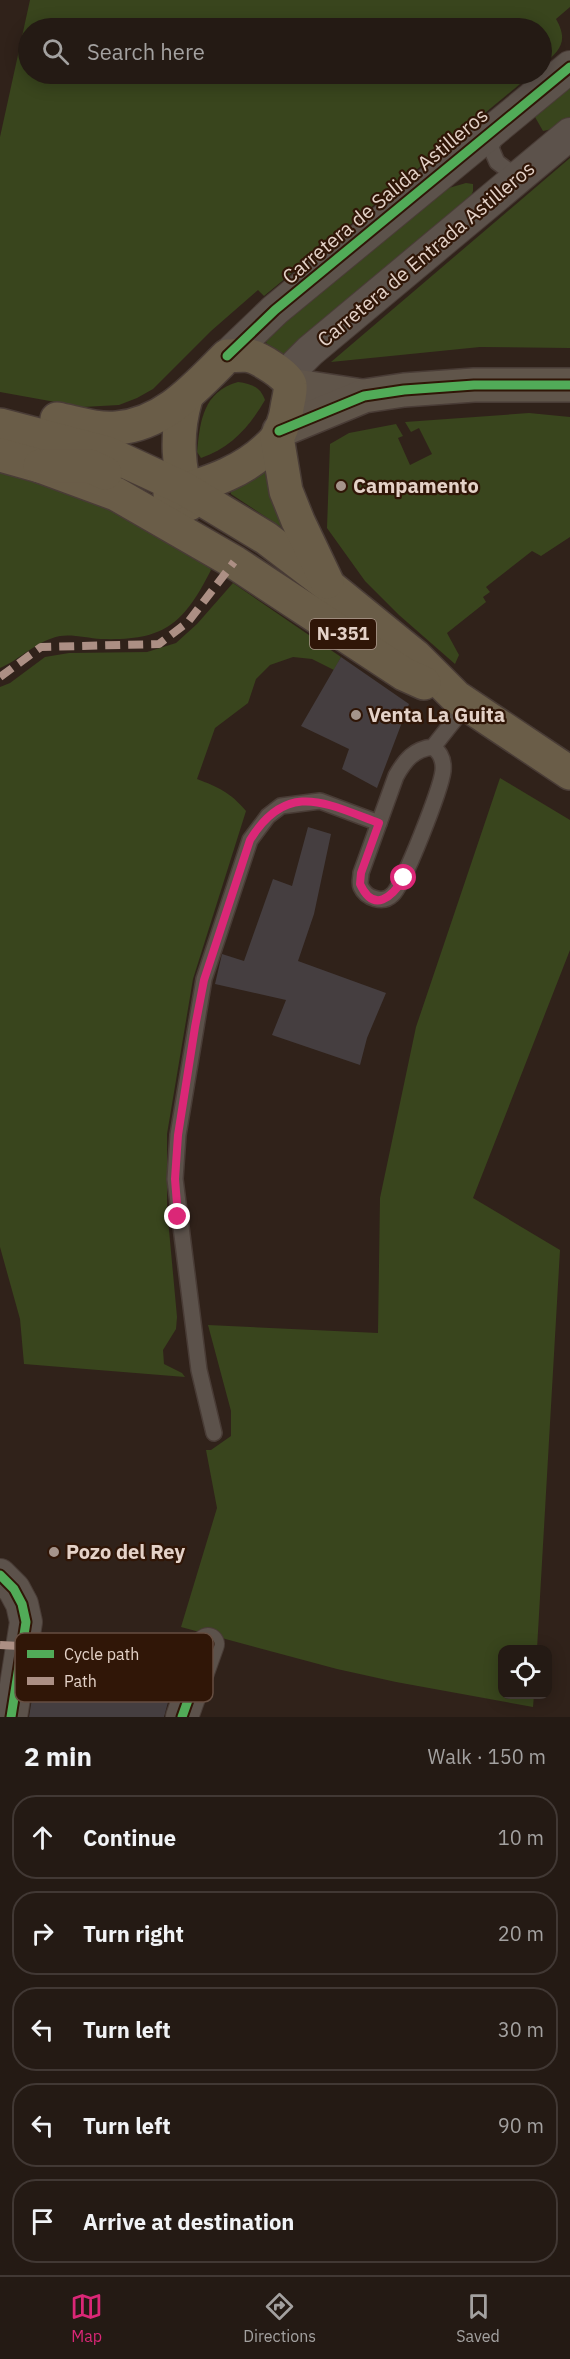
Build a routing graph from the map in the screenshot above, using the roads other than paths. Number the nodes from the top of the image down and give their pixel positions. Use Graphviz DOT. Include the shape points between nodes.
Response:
graph roads {
  1 [pos="570,68"];
  2 [pos="552,82"];
  3 [pos="550,84"];
  4 [pos="513,113"];
  5 [pos="570,134"];
  6 [pos="538,160"];
  7 [pos="227,356"];
  8 [pos="289,382"];
  9 [pos="570,385"];
  10 [pos="364,396"];
  11 [pos="186,398"];
  12 [pos="0,406"];
  13 [pos="0,425"];
  14 [pos="278,434"];
  15 [pos="0,455"];
  16 [pos="40,466"];
  17 [pos="184,489"];
  18 [pos="234,562"];
  19 [pos="329,586"];
  20 [pos="462,700"];
  21 [pos="433,747"];
  22 [pos="570,773"];
  23 [pos="379,823"];
  24 [pos="214,1433"];
  25 [pos="0,1575"];
  26 [pos="19,1633"];
  27 [pos="11,1646"];
  28 [pos="187,1702"];
  29 [pos="11,1717"];
  30 [pos="182,1717"];
  1 -- 2 [label="street, Carretera de Salida Astilleros"];
  3 -- 4 [label="street, Carretera de Salida Astilleros"];
  4 -- 6 [label="lane" via="492,139 493,156 509,171"];
  4 -- 7 [label="street, Carretera de Salida Astilleros" via="275,310"];
  5 -- 6 [label="street, Carretera de Entrada Astilleros"];
  6 -- 8 [label="street, Carretera de Entrada Astilleros" via="310,351 296,365"];
  7 -- 8 [label="highway" via="249,356 266,362"];
  7 -- 11 [label="highway"];
  8 -- 10 [label="street"];
  8 -- 14 [label="highway" via="286,414"];
  9 -- 10 [label="street" via="463,386"];
  10 -- 14 [label="street"];
  11 -- 12 [label="highway" via="151,419 116,428 91,427"];
  11 -- 17 [label="highway" via="177,439"];
  13 -- 17 [label="highway, N-351" via="107,453"];
  14 -- 17 [label="highway" via="258,455 233,472"];
  14 -- 19 [label="highway" via="286,491"];
  15 -- 16 [label="highway, N-351"];
  16 -- 17 [label="highway" via="90,466 148,492 168,494"];
  16 -- 18 [label="highway, N-351" via="116,494"];
  17 -- 18 [label="highway" via="190,508 228,545"];
  17 -- 19 [label="highway, N-351" via="266,538"];
  18 -- 20 [label="highway, N-351" via="404,674"];
  19 -- 20 [label="highway, N-351"];
  20 -- 21 [label="lane"];
  20 -- 22 [label="highway, N-351"];
  21 -- 23 [label="lane" via="415,751 402,765"];
  21 -- 23 [label="lane" via="442,760 442,780 404,878 392,896 381,900 369,896 360,884"];
  23 -- 24 [label="lane" via="320,801 281,806 268,816 250,840 204,980 178,1135 175,1179 197,1359"];
  25 -- 26 [label="street" via="22,1604 26,1622"];
  27 -- 29 [label="street"];
  28 -- 30 [label="street"];
}
